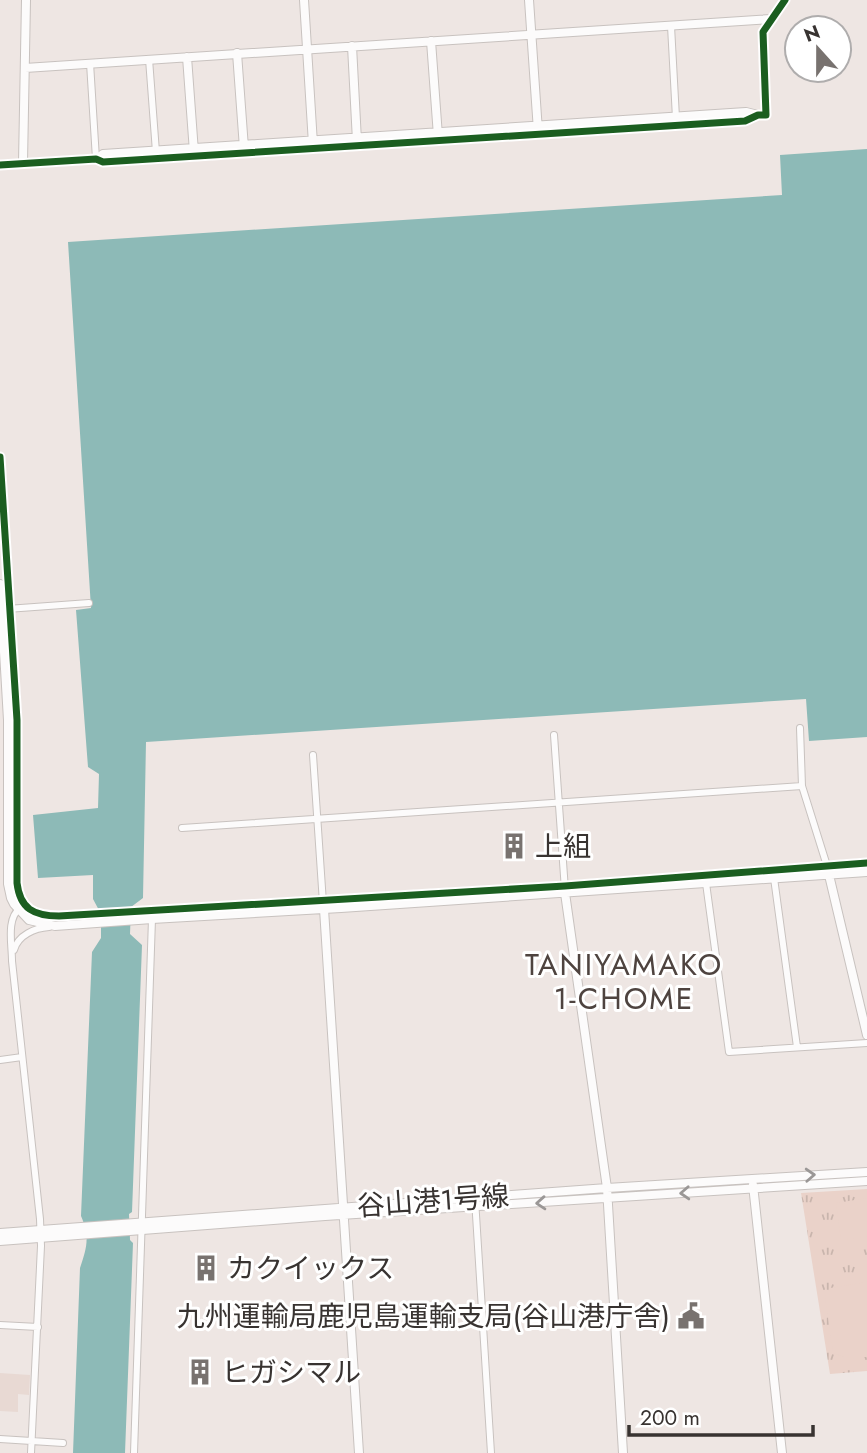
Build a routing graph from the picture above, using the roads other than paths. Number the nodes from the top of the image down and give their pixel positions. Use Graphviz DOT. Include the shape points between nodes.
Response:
graph roads {
  1 [pos="26,0"];
  2 [pos="304,0"];
  3 [pos="529,0"];
  4 [pos="785,0"];
  5 [pos="771,19"];
  6 [pos="671,26"];
  7 [pos="531,34"];
  8 [pos="431,41"];
  9 [pos="352,46"];
  10 [pos="307,49"];
  11 [pos="237,54"];
  12 [pos="187,57"];
  13 [pos="149,59"];
  14 [pos="90,63"];
  15 [pos="25,68"];
  16 [pos="677,121"];
  17 [pos="538,130"];
  18 [pos="438,136"];
  19 [pos="357,142"];
  20 [pos="313,145"];
  21 [pos="244,149"];
  22 [pos="194,153"];
  23 [pos="156,155"];
  24 [pos="96,159"];
  25 [pos="23,163"];
  26 [pos="0,165"];
  27 [pos="0,457"];
  28 [pos="2,522"];
  29 [pos="0,584"];
  30 [pos="89,603"];
  31 [pos="6,609"];
  32 [pos="6,697"];
  33 [pos="800,728"];
  34 [pos="554,735"];
  35 [pos="313,755"];
  36 [pos="802,786"];
  37 [pos="558,802"];
  38 [pos="317,818"];
  39 [pos="182,828"];
  40 [pos="867,863"];
  41 [pos="828,870"];
  42 [pos="867,873"];
  43 [pos="774,878"];
  44 [pos="706,883"];
  45 [pos="565,889"];
  46 [pos="323,904"];
  47 [pos="21,907"];
  48 [pos="140,916"];
  49 [pos="93,918"];
  50 [pos="152,919"];
  51 [pos="55,926"];
  52 [pos="12,961"];
  53 [pos="867,1035"];
  54 [pos="867,1043"];
  55 [pos="797,1047"];
  56 [pos="22,1057"];
  57 [pos="0,1060"];
  58 [pos="867,1172"];
  59 [pos="752,1179"];
  60 [pos="867,1181"];
  61 [pos="607,1188"];
  62 [pos="753,1189"];
  63 [pos="607,1198"];
  64 [pos="475,1203"];
  65 [pos="344,1211"];
  66 [pos="142,1227"];
  67 [pos="0,1233"];
  68 [pos="41,1235"];
  69 [pos="0,1241"];
  70 [pos="0,1325"];
  71 [pos="38,1327"];
  72 [pos="0,1439"];
  73 [pos="32,1441"];
  74 [pos="63,1443"];
  75 [pos="31,1453"];
  76 [pos="134,1453"];
  77 [pos="359,1453"];
  78 [pos="491,1453"];
  79 [pos="623,1453"];
  80 [pos="782,1453"];
  1 -- 15 [label="street"];
  2 -- 10 [label="street"];
  3 -- 7 [label="street"];
  4 -- 5 [label="street"];
  5 -- 6 [label="street"];
  5 -- 16 [label="street" via="763,32 766,115 745,121"];
  6 -- 7 [label="street"];
  6 -- 16 [label="street"];
  7 -- 8 [label="street"];
  7 -- 17 [label="street"];
  8 -- 9 [label="street"];
  8 -- 18 [label="street"];
  9 -- 10 [label="street"];
  9 -- 19 [label="street"];
  10 -- 11 [label="street"];
  10 -- 20 [label="street"];
  11 -- 12 [label="street"];
  11 -- 21 [label="street"];
  12 -- 13 [label="street"];
  12 -- 22 [label="street"];
  13 -- 14 [label="street"];
  13 -- 23 [label="street"];
  14 -- 15 [label="street"];
  14 -- 24 [label="street"];
  15 -- 25 [label="street"];
  16 -- 17 [label="street"];
  17 -- 18 [label="street"];
  18 -- 19 [label="street"];
  19 -- 20 [label="street"];
  20 -- 21 [label="street"];
  21 -- 22 [label="street"];
  22 -- 23 [label="street"];
  23 -- 24 [label="street"];
  24 -- 25 [label="street"];
  25 -- 26 [label="street"];
  27 -- 28 [label="street"];
  28 -- 31 [label="street"];
  29 -- 31 [label="street"];
  30 -- 31 [label="street"];
  31 -- 32 [label="street"];
  32 -- 47 [label="street" via="17,746"];
  33 -- 36 [label="street"];
  34 -- 37 [label="street"];
  35 -- 38 [label="street"];
  36 -- 37 [label="street"];
  36 -- 41 [label="street"];
  37 -- 38 [label="street"];
  37 -- 45 [label="street"];
  38 -- 39 [label="street"];
  38 -- 46 [label="street"];
  40 -- 41 [label="street"];
  41 -- 42 [label="street"];
  41 -- 43 [label="street"];
  41 -- 45 [label="street"];
  41 -- 53 [label="street"];
  43 -- 44 [label="street"];
  43 -- 55 [label="street"];
  44 -- 45 [label="street"];
  44 -- 55 [label="street" via="729,1052"];
  45 -- 46 [label="street"];
  45 -- 61 [label="street"];
  46 -- 48 [label="street"];
  46 -- 50 [label="street"];
  46 -- 65 [label="street"];
  47 -- 49 [label="street" via="46,916"];
  47 -- 51 [label="street" via="29,920"];
  47 -- 52 [label="street" via="12,919"];
  48 -- 49 [label="street"];
  48 -- 50 [label="street"];
  49 -- 51 [label="street"];
  50 -- 66 [label="street"];
  51 -- 52 [label="street" via="23,936 16,943"];
  52 -- 56 [label="street"];
  54 -- 55 [label="street"];
  56 -- 57 [label="street"];
  56 -- 68 [label="street"];
  59 -- 58 [label="street, 谷山港1号線, one-way"];
  59 -- 61 [label="street, 谷山港1号線"];
  59 -- 62 [label="street"];
  60 -- 62 [label="street, 谷山港1号線"];
  61 -- 63 [label="street"];
  61 -- 64 [label="street, 谷山港1号線"];
  62 -- 63 [label="street, 谷山港1号線, one-way"];
  62 -- 80 [label="street"];
  63 -- 64 [label="street, 谷山港1号線, one-way"];
  63 -- 79 [label="street"];
  64 -- 65 [label="street, 谷山港1号線"];
  64 -- 78 [label="street"];
  65 -- 66 [label="street, 谷山港1号線"];
  65 -- 77 [label="street"];
  66 -- 68 [label="street, 谷山港1号線"];
  66 -- 76 [label="street"];
  67 -- 68 [label="street, 谷山港1号線"];
  68 -- 69 [label="street, 谷山港1号線"];
  68 -- 71 [label="street"];
  70 -- 71 [label="street"];
  71 -- 73 [label="street"];
  72 -- 73 [label="street"];
  73 -- 74 [label="street"];
  73 -- 75 [label="street"];
}
